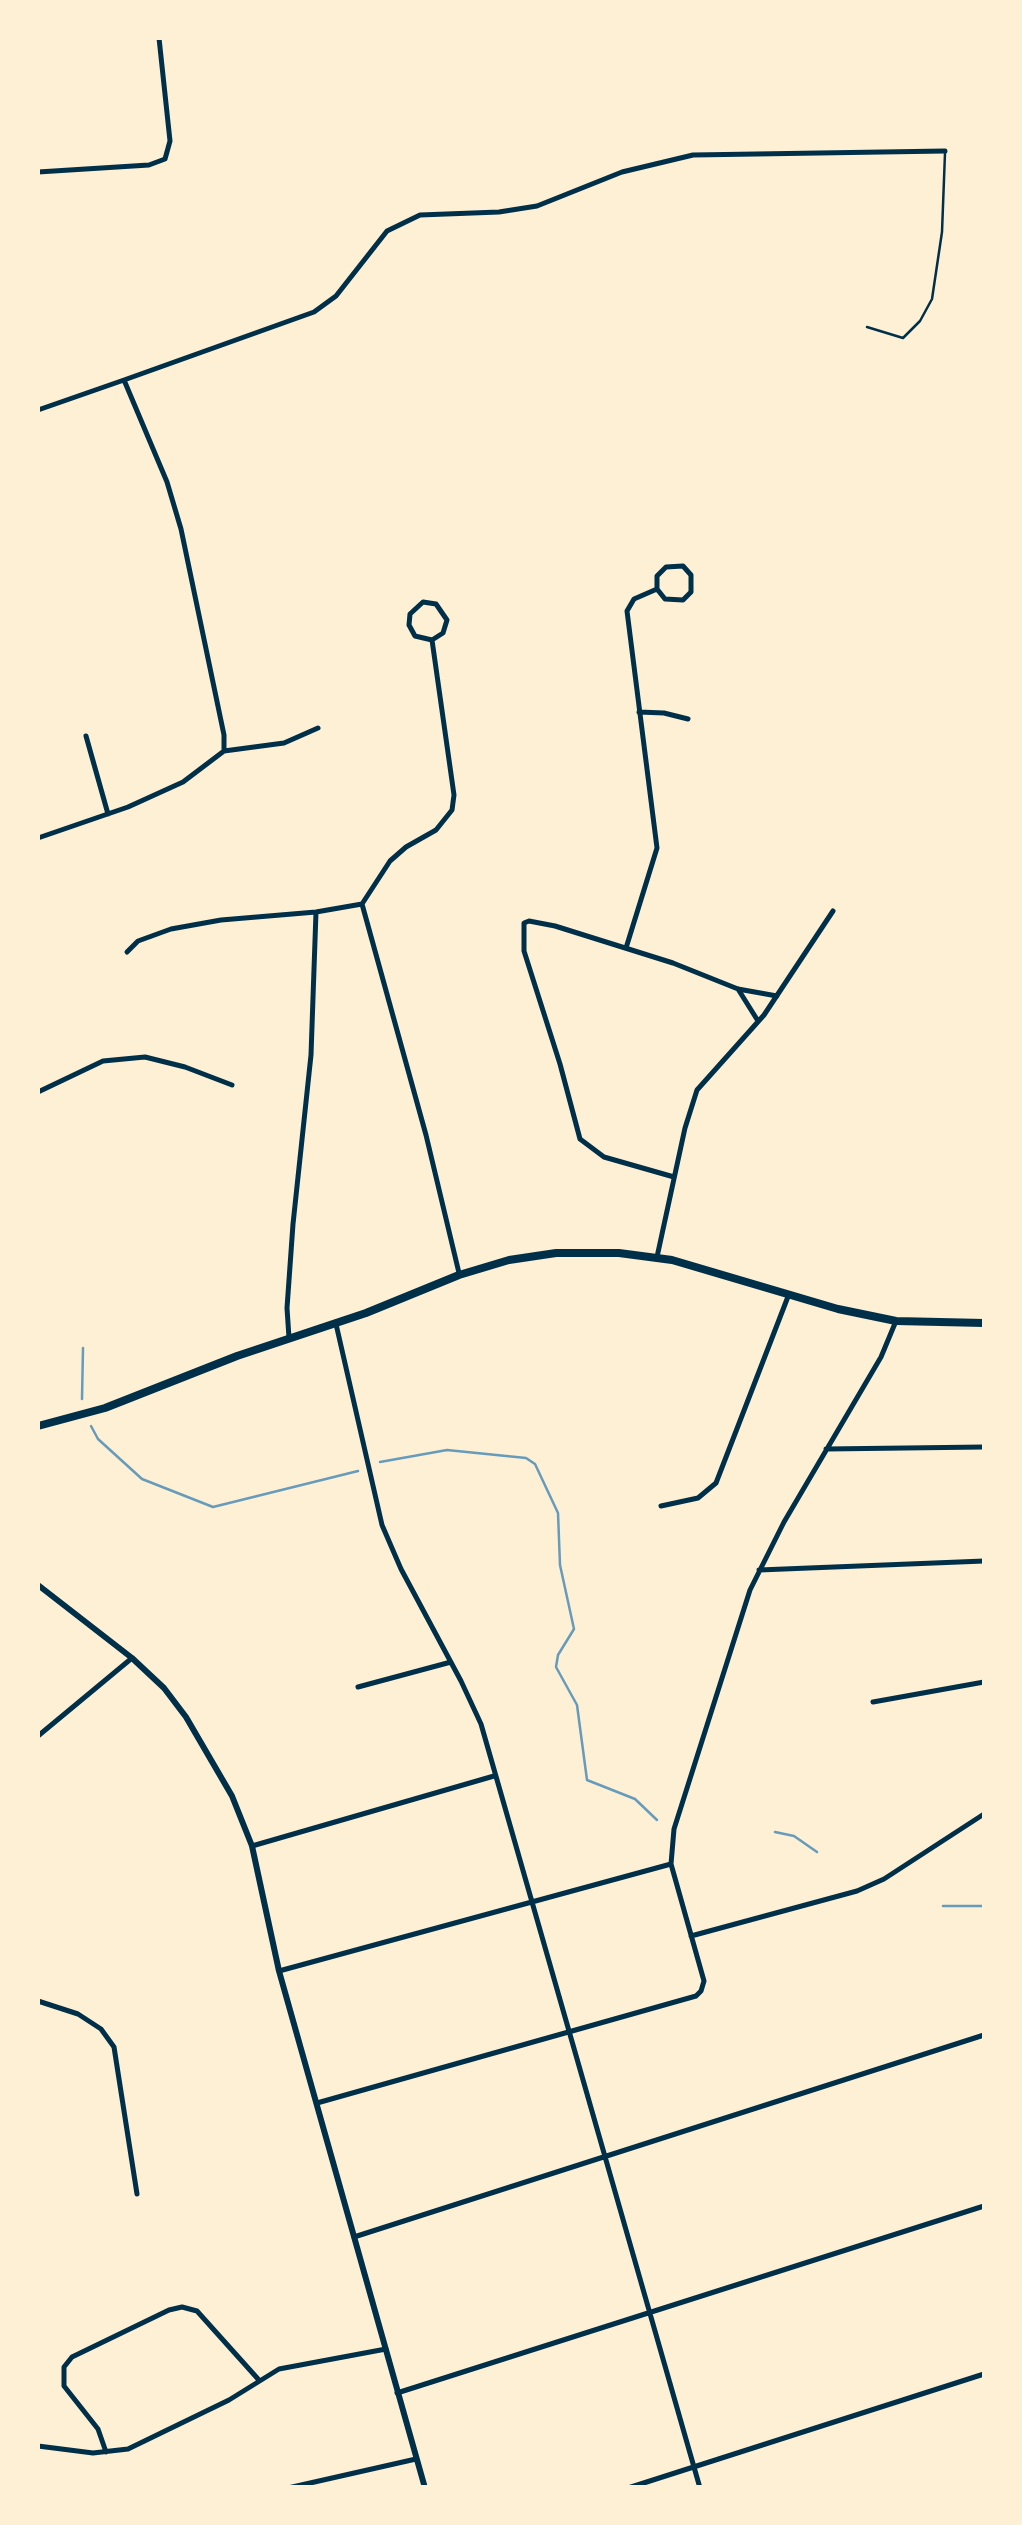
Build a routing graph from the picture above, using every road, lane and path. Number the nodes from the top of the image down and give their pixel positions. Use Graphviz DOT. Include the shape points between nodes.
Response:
graph roads {
  1 [pos="158,38"];
  2 [pos="945,151"];
  3 [pos="38,172"];
  4 [pos="867,327"];
  5 [pos="124,380"];
  6 [pos="38,410"];
  7 [pos="657,589"];
  8 [pos="432,640"];
  9 [pos="640,712"];
  10 [pos="688,719"];
  11 [pos="318,728"];
  12 [pos="86,736"];
  13 [pos="224,751"];
  14 [pos="108,814"];
  15 [pos="38,838"];
  16 [pos="362,904"];
  17 [pos="316,912"];
  18 [pos="832,912"];
  19 [pos="626,948"];
  20 [pos="128,952"];
  21 [pos="738,989"];
  22 [pos="777,996"];
  23 [pos="758,1022"];
  24 [pos="232,1085"];
  25 [pos="38,1092"];
  26 [pos="674,1176"];
  27 [pos="657,1257"];
  28 [pos="459,1275"];
  29 [pos="789,1294"];
  30 [pos="896,1321"];
  31 [pos="984,1322"];
  32 [pos="336,1324"];
  33 [pos="289,1338"];
  34 [pos="38,1426"];
  35 [pos="984,1447"];
  36 [pos="826,1449"];
  37 [pos="661,1506"];
  38 [pos="984,1562"];
  39 [pos="759,1570"];
  40 [pos="38,1585"];
  41 [pos="132,1658"];
  42 [pos="451,1662"];
  43 [pos="984,1682"];
  44 [pos="358,1687"];
  45 [pos="873,1702"];
  46 [pos="38,1736"];
  47 [pos="495,1776"];
  48 [pos="984,1814"];
  49 [pos="252,1846"];
  50 [pos="672,1864"];
  51 [pos="532,1902"];
  52 [pos="691,1936"];
  53 [pos="279,1971"];
  54 [pos="38,2001"];
  55 [pos="569,2031"];
  56 [pos="984,2035"];
  57 [pos="317,2103"];
  58 [pos="604,2158"];
  59 [pos="138,2194"];
  60 [pos="984,2206"];
  61 [pos="354,2237"];
  62 [pos="649,2312"];
  63 [pos="386,2349"];
  64 [pos="984,2374"];
  65 [pos="258,2379"];
  66 [pos="397,2393"];
  67 [pos="38,2446"];
  68 [pos="106,2452"];
  69 [pos="416,2458"];
  70 [pos="693,2466"];
  71 [pos="288,2488"];
  72 [pos="425,2488"];
  73 [pos="628,2488"];
  74 [pos="700,2488"];
  1 -- 3 [label="street" via="170,141 164,158 149,166"];
  2 -- 4 [label="lane" via="932,299 903,338"];
  2 -- 5 [label="street" via="693,154 622,172 537,206 420,215 387,231 336,296 314,312"];
  5 -- 6 [label="street"];
  5 -- 13 [label="street" via="181,529"];
  7 -- 7 [label="street" via="677,602 688,597 693,580 683,566 672,565 657,576"];
  7 -- 9 [label="street" via="634,599 627,611"];
  8 -- 8 [label="street" via="446,626 445,614 423,602 410,614 409,626 415,636"];
  8 -- 16 [label="street" via="452,810 436,830 390,861"];
  9 -- 10 [label="street"];
  9 -- 19 [label="street" via="657,848"];
  11 -- 13 [label="street" via="284,743"];
  12 -- 14 [label="street"];
  13 -- 14 [label="street" via="182,782"];
  14 -- 15 [label="street"];
  16 -- 17 [label="street"];
  16 -- 28 [label="street"];
  17 -- 20 [label="street" via="171,930 138,940"];
  17 -- 33 [label="street"];
  18 -- 22 [label="street"];
  19 -- 21 [label="street"];
  19 -- 26 [label="street" via="525,922 524,950 580,1139 604,1157"];
  21 -- 22 [label="street"];
  21 -- 23 [label="street"];
  22 -- 23 [label="street"];
  23 -- 26 [label="street" via="697,1090"];
  24 -- 25 [label="street" via="146,1057 103,1061"];
  26 -- 27 [label="street"];
  27 -- 28 [label="main road" via="556,1253"];
  27 -- 29 [label="main road"];
  28 -- 32 [label="main road"];
  29 -- 30 [label="main road"];
  29 -- 37 [label="street" via="716,1483 698,1498"];
  30 -- 31 [label="main road"];
  30 -- 36 [label="street"];
  32 -- 33 [label="main road"];
  32 -- 42 [label="street" via="382,1525"];
  33 -- 34 [label="main road" via="105,1408"];
  35 -- 36 [label="street"];
  36 -- 39 [label="street"];
  38 -- 39 [label="street"];
  39 -- 50 [label="street" via="674,1828"];
  40 -- 41 [label="street"];
  41 -- 46 [label="street"];
  41 -- 49 [label="street" via="186,1717"];
  42 -- 44 [label="street"];
  42 -- 47 [label="street"];
  43 -- 45 [label="street"];
  47 -- 49 [label="street"];
  47 -- 51 [label="street"];
  48 -- 52 [label="street" via="857,1891"];
  49 -- 53 [label="street"];
  50 -- 51 [label="street"];
  50 -- 52 [label="street"];
  51 -- 53 [label="street"];
  51 -- 55 [label="street"];
  52 -- 55 [label="street" via="704,1981 699,1994"];
  53 -- 57 [label="street"];
  54 -- 59 [label="street" via="78,2014 114,2047"];
  55 -- 57 [label="street"];
  55 -- 58 [label="street"];
  56 -- 58 [label="street"];
  57 -- 61 [label="street"];
  58 -- 61 [label="street"];
  58 -- 62 [label="street"];
  60 -- 62 [label="street"];
  61 -- 63 [label="street"];
  62 -- 66 [label="street"];
  62 -- 70 [label="street"];
  63 -- 65 [label="street"];
  63 -- 66 [label="street"];
  64 -- 70 [label="street"];
  65 -- 68 [label="street" via="140,2445"];
  65 -- 68 [label="street" via="198,2311 169,2310 72,2357 62,2373"];
  66 -- 69 [label="street"];
  67 -- 68 [label="street"];
  69 -- 71 [label="street"];
  69 -- 72 [label="street"];
  70 -- 73 [label="street"];
  70 -- 74 [label="street"];
}
